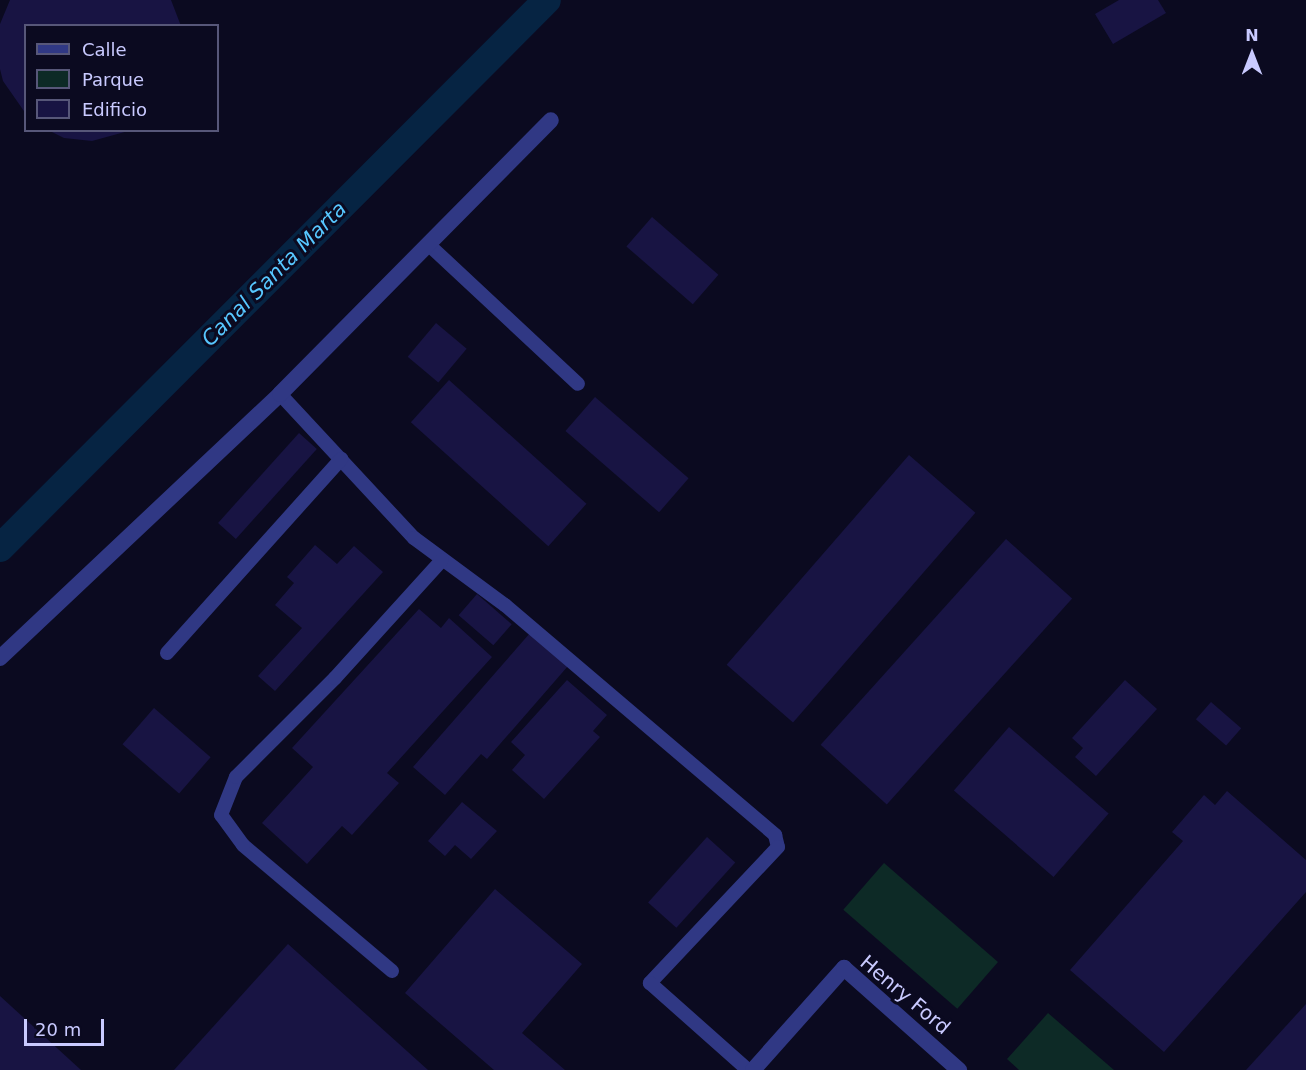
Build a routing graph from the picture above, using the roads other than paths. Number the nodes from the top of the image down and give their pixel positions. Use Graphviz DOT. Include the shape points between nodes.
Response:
graph roads {
  1 [pos="551,120"];
  2 [pos="428,244"];
  3 [pos="578,384"];
  4 [pos="280,394"];
  5 [pos="341,459"];
  6 [pos="442,561"];
  7 [pos="168,653"];
  8 [pos="0,658"];
  9 [pos="392,971"];
  10 [pos="751,1070"];
  11 [pos="959,1070"];
  1 -- 2 [label="street"];
  2 -- 3 [label="lane"];
  2 -- 4 [label="street"];
  4 -- 5 [label="lane"];
  4 -- 8 [label="street"];
  5 -- 6 [label="lane" via="414,538"];
  5 -- 7 [label="lane"];
  6 -- 9 [label="lane" via="335,678 236,777 221,815 243,845"];
  6 -- 10 [label="lane" via="506,605 775,835 778,847 650,983"];
  10 -- 11 [label="street, Henry Ford" via="844,968"];
}
